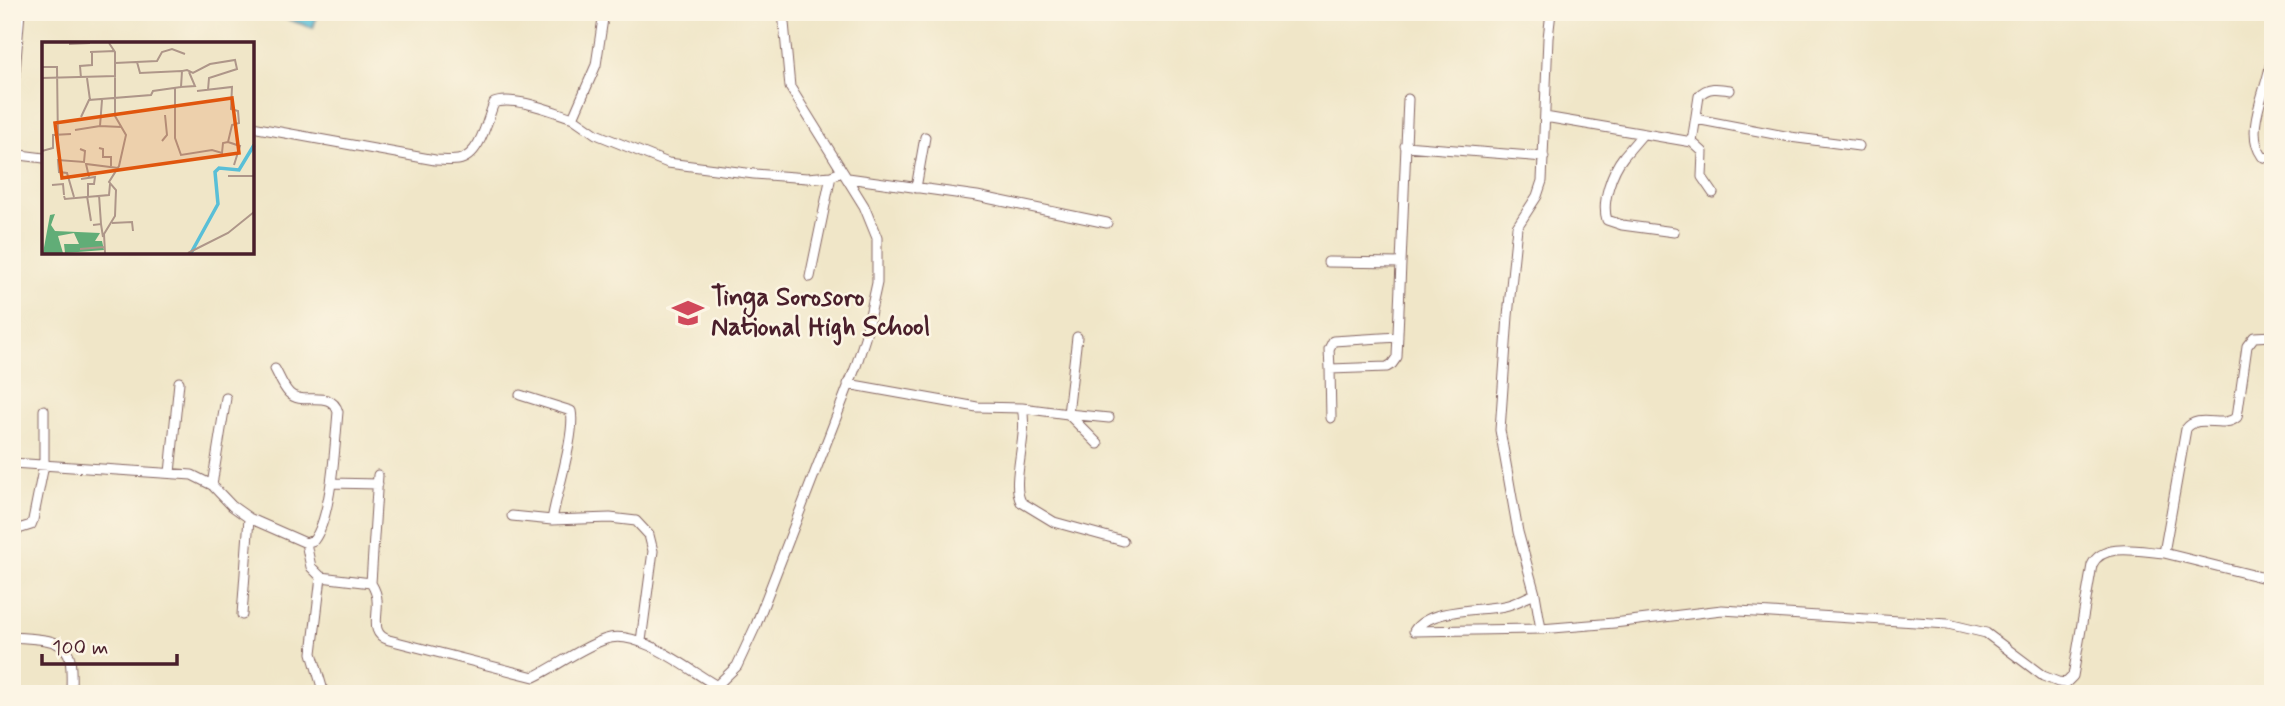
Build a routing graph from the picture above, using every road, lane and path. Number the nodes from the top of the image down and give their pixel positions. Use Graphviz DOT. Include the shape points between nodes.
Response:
graph roads {
  1 [pos="20,12"];
  2 [pos="604,12"];
  3 [pos="782,12"];
  4 [pos="1551,12"];
  5 [pos="2273,38"];
  6 [pos="1730,90"];
  7 [pos="1408,99"];
  8 [pos="12,108"];
  9 [pos="1545,117"];
  10 [pos="573,118"];
  11 [pos="1696,119"];
  12 [pos="254,127"];
  13 [pos="1642,135"];
  14 [pos="925,137"];
  15 [pos="1692,142"];
  16 [pos="1405,146"];
  17 [pos="1859,146"];
  18 [pos="12,154"];
  19 [pos="1544,157"];
  20 [pos="42,158"];
  21 [pos="2273,160"];
  22 [pos="845,175"];
  23 [pos="831,177"];
  24 [pos="916,188"];
  25 [pos="1713,193"];
  26 [pos="1107,223"];
  27 [pos="1674,232"];
  28 [pos="1328,262"];
  29 [pos="1401,263"];
  30 [pos="810,278"];
  31 [pos="2273,336"];
  32 [pos="1077,337"];
  33 [pos="1398,337"];
  34 [pos="275,369"];
  35 [pos="1330,369"];
  36 [pos="179,382"];
  37 [pos="848,384"];
  38 [pos="520,395"];
  39 [pos="226,398"];
  40 [pos="1022,408"];
  41 [pos="44,410"];
  42 [pos="1068,414"];
  43 [pos="1109,418"];
  44 [pos="1331,418"];
  45 [pos="1098,444"];
  46 [pos="12,463"];
  47 [pos="44,465"];
  48 [pos="170,473"];
  49 [pos="331,483"];
  50 [pos="212,485"];
  51 [pos="512,516"];
  52 [pos="249,518"];
  53 [pos="552,520"];
  54 [pos="12,531"];
  55 [pos="1123,541"];
  56 [pos="306,543"];
  57 [pos="2164,553"];
  58 [pos="321,577"];
  59 [pos="2273,580"];
  60 [pos="371,583"];
  61 [pos="1535,594"];
  62 [pos="242,615"];
  63 [pos="1541,629"];
  64 [pos="12,637"];
  65 [pos="641,641"];
  66 [pos="717,686"];
  67 [pos="71,694"];
  68 [pos="324,694"];
  69 [pos="708,694"];
  1 -- 8 [label="street"];
  2 -- 10 [label="street" via="596,65"];
  3 -- 22 [label="street" via="790,87"];
  4 -- 9 [label="street"];
  5 -- 21 [label="street" via="2255,143 2262,156"];
  6 -- 11 [label="street" via="1703,91"];
  7 -- 16 [label="street"];
  9 -- 13 [label="street"];
  9 -- 19 [label="street"];
  10 -- 12 [label="street" via="500,100 494,103 478,144 462,160 435,160"];
  10 -- 23 [label="street" via="596,134 668,163 754,174"];
  11 -- 15 [label="street"];
  11 -- 17 [label="street"];
  13 -- 15 [label="street"];
  13 -- 27 [label="street" via="1617,169 1605,206 1607,220"];
  14 -- 24 [label="street"];
  15 -- 25 [label="street" via="1703,152 1702,177"];
  16 -- 19 [label="street"];
  16 -- 29 [label="street"];
  18 -- 20 [label="street"];
  19 -- 61 [label="street" via="1537,196 1517,227 1500,430 1518,532"];
  22 -- 23 [label="street"];
  22 -- 24 [label="street"];
  22 -- 37 [label="street" via="877,238 877,283 865,338"];
  23 -- 30 [label="street"];
  24 -- 26 [label="street"];
  28 -- 29 [label="street"];
  29 -- 33 [label="street"];
  31 -- 57 [label="street" via="2254,337 2247,346 2237,417 2228,422 2197,421 2186,429"];
  32 -- 42 [label="street"];
  33 -- 35 [label="street" via="1397,357 1387,367"];
  33 -- 35 [label="street" via="1333,341"];
  34 -- 49 [label="street" via="289,394 336,405"];
  35 -- 44 [label="street"];
  36 -- 48 [label="street"];
  37 -- 40 [label="street" via="977,407"];
  37 -- 66 [label="street" via="756,625 737,666"];
  38 -- 53 [label="street" via="571,411"];
  39 -- 50 [label="street"];
  40 -- 42 [label="street"];
  40 -- 55 [label="street" via="1021,502 1054,522"];
  41 -- 47 [label="street"];
  42 -- 43 [label="street"];
  42 -- 45 [label="street"];
  46 -- 47 [label="street"];
  47 -- 48 [label="street"];
  47 -- 54 [label="street" via="31,526"];
  48 -- 50 [label="street" via="192,475"];
  49 -- 56 [label="street" via="318,534"];
  49 -- 60 [label="street" via="378,480"];
  50 -- 52 [label="street"];
  51 -- 53 [label="street"];
  52 -- 56 [label="street"];
  52 -- 62 [label="street"];
  53 -- 65 [label="street" via="636,521 649,536 653,551"];
  56 -- 58 [label="street" via="311,568"];
  57 -- 59 [label="street"];
  57 -- 63 [label="street" via="2116,551 2095,558 2073,676 2066,683 2043,676 1986,634 1948,624 1722,610"];
  58 -- 60 [label="street"];
  58 -- 68 [label="street" via="312,653"];
  60 -- 65 [label="street" via="381,638 528,676 608,638"];
  61 -- 63 [label="street"];
  61 -- 63 [label="street" via="1504,606 1434,617 1414,631"];
  64 -- 67 [label="street" via="57,642 65,648 70,657"];
  65 -- 66 [label="street"];
  66 -- 69 [label="street"];
}
